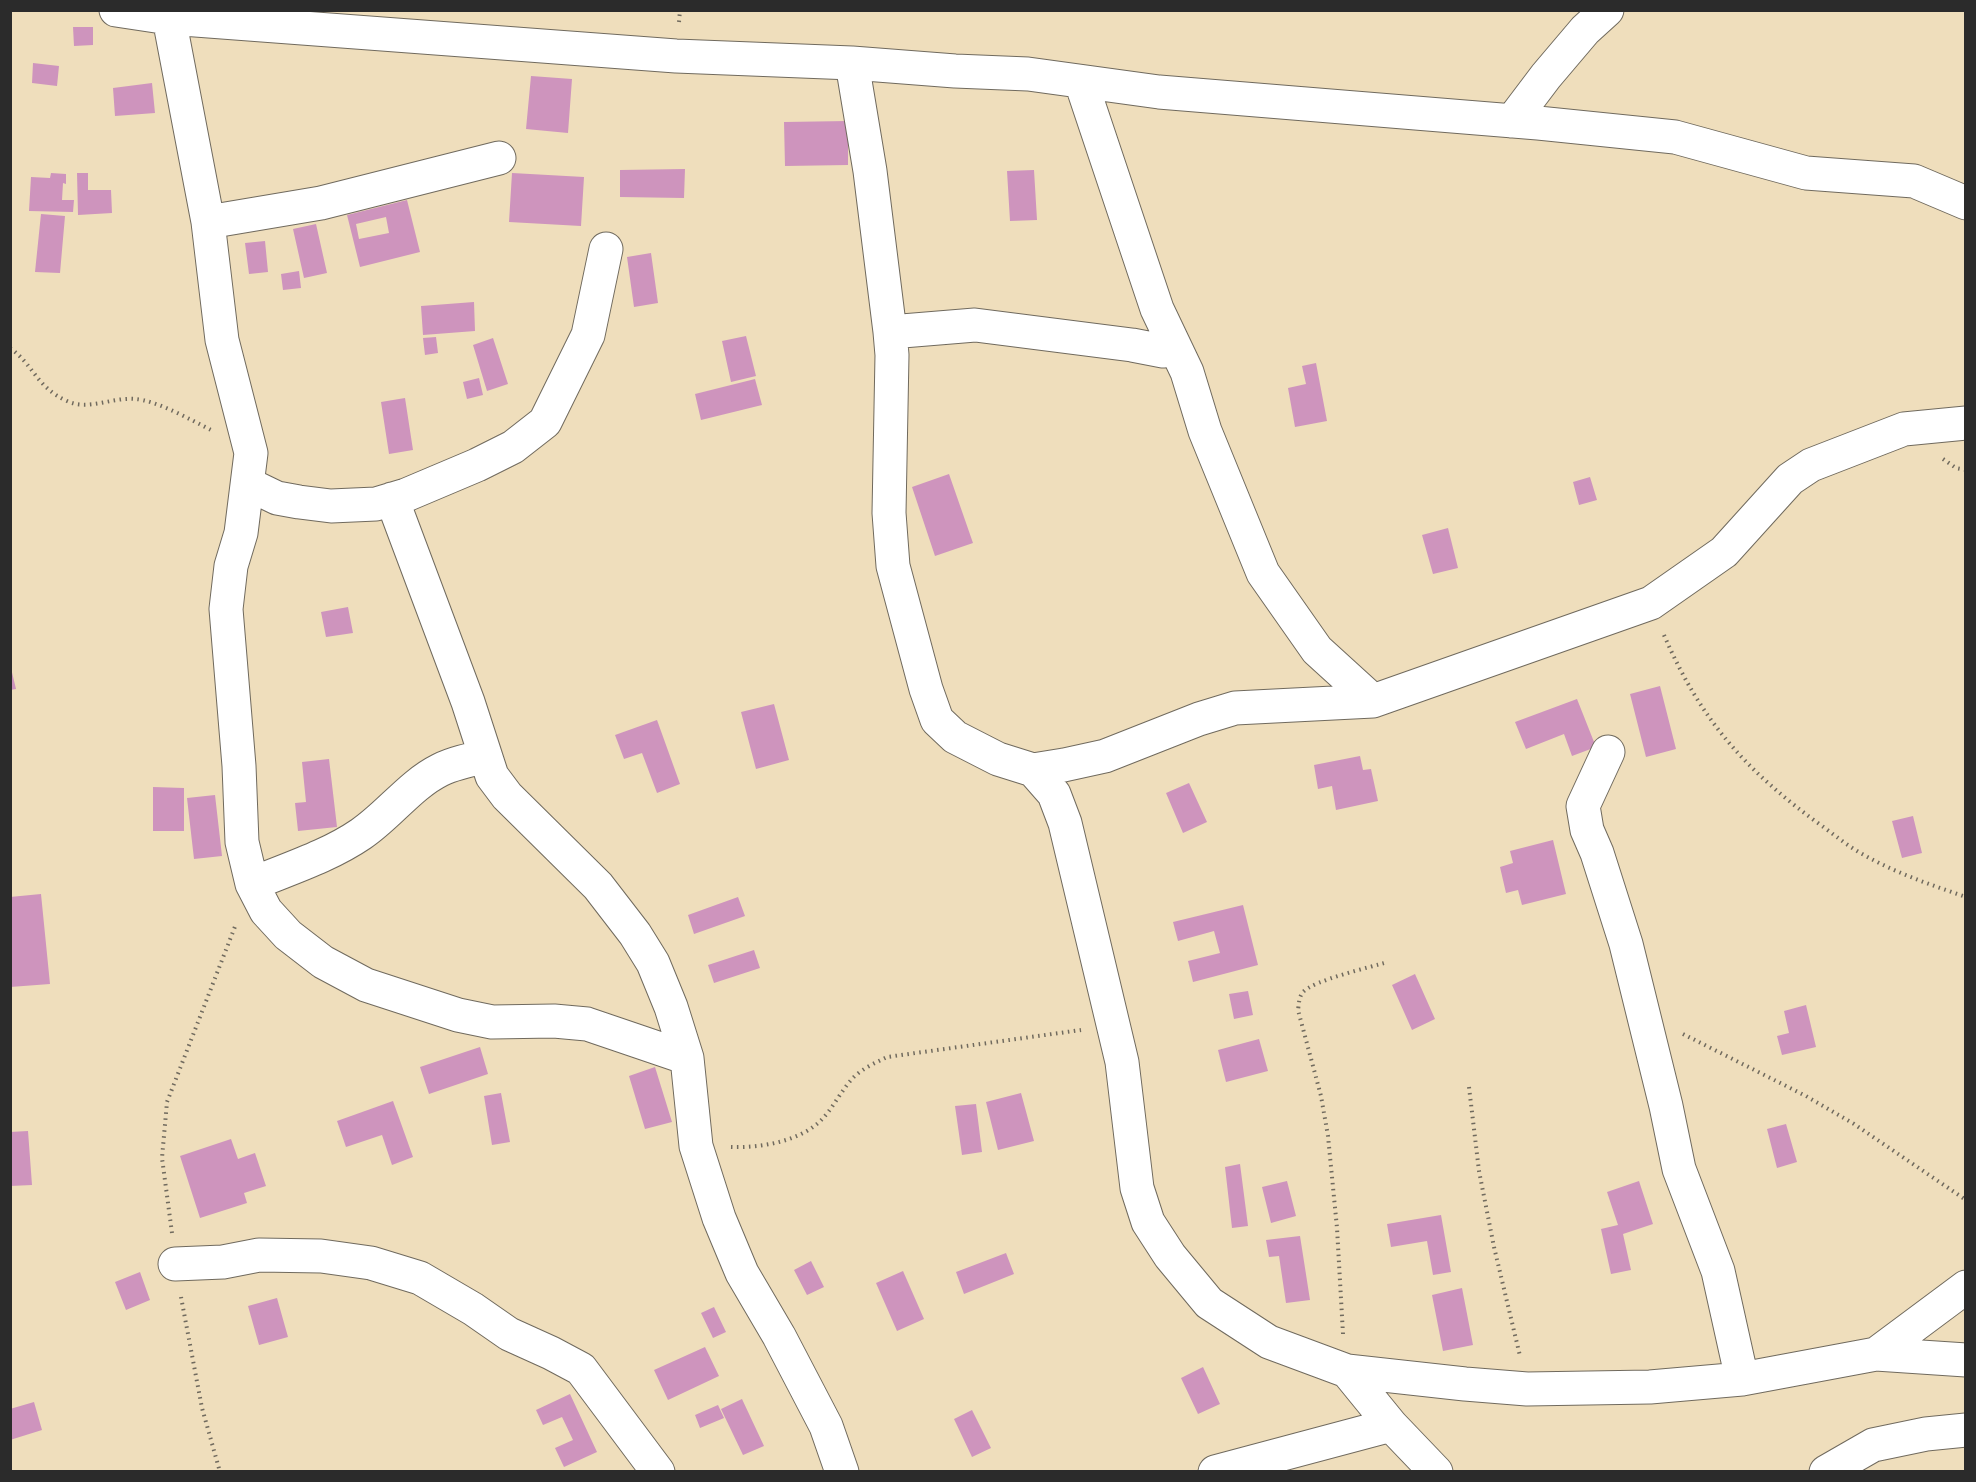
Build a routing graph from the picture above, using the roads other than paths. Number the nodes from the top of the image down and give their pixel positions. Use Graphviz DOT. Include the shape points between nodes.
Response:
graph roads {
  1 [pos="116,10"];
  2 [pos="1607,10"];
  3 [pos="169,18"];
  4 [pos="852,63"];
  5 [pos="1081,82"];
  6 [pos="1512,121"];
  7 [pos="499,158"];
  8 [pos="1965,203"];
  9 [pos="208,222"];
  10 [pos="606,249"];
  11 [pos="890,332"];
  12 [pos="1163,351"];
  13 [pos="1965,423"];
  14 [pos="249,469"];
  15 [pos="393,499"];
  16 [pos="1373,701"];
  17 [pos="1608,752"];
  18 [pos="484,757"];
  19 [pos="1034,770"];
  20 [pos="252,884"];
  21 [pos="687,1058"];
  22 [pos="176,1264"];
  23 [pos="1965,1287"];
  24 [pos="1876,1353"];
  25 [pos="1965,1360"];
  26 [pos="1347,1371"];
  27 [pos="1742,1379"];
  28 [pos="1391,1425"];
  29 [pos="1965,1430"];
  30 [pos="658,1472"];
  31 [pos="842,1472"];
  32 [pos="1215,1472"];
  33 [pos="1436,1472"];
  34 [pos="1826,1472"];
  1 -- 3 [label="street"];
  2 -- 6 [label="street" via="1552,68"];
  3 -- 4 [label="street" via="676,56"];
  3 -- 9 [label="street"];
  4 -- 5 [label="street" via="1028,74"];
  4 -- 11 [label="street"];
  5 -- 6 [label="street"];
  5 -- 16 [label="street" via="1156,309 1187,372 1205,431 1263,573 1317,650"];
  6 -- 8 [label="street" via="1675,137 1806,173 1914,181"];
  7 -- 9 [label="street" via="321,203"];
  9 -- 14 [label="street" via="222,340"];
  10 -- 15 [label="street" via="588,335 545,422 513,447"];
  11 -- 12 [label="street" via="975,325"];
  11 -- 19 [label="street" via="889,513 893,566 926,689 937,720 955,737 998,759"];
  13 -- 16 [label="street" via="1904,429 1811,465 1790,479 1724,552 1651,603"];
  14 -- 15 [label="street" via="277,498 320,505 376,504"];
  14 -- 20 [label="street" via="226,609 242,842"];
  15 -- 18 [label="street" via="468,702"];
  16 -- 19 [label="street" via="1235,708 1105,756"];
  17 -- 27 [label="street" via="1583,806 1587,830 1626,944 1679,1169 1718,1270"];
  18 -- 20 [label="street" via="438,771 361,834"];
  18 -- 21 [label="street" via="507,796 598,886 635,934 653,963"];
  19 -- 26 [label="street" via="1054,794 1065,823 1122,1062 1137,1188 1148,1222 1209,1303 1269,1342"];
  20 -- 21 [label="street" via="266,911 288,935 323,962 366,985 492,1022 586,1024"];
  21 -- 31 [label="street" via="696,1146 718,1218 742,1273 821,1416"];
  22 -- 30 [label="street" via="223,1262 259,1254 321,1256 371,1263 420,1278 509,1334 581,1369"];
  23 -- 24 [label="street"];
  24 -- 25 [label="street"];
  24 -- 27 [label="street"];
  26 -- 27 [label="street" via="1527,1389 1650,1387"];
  26 -- 28 [label="street"];
  28 -- 32 [label="street"];
  28 -- 33 [label="street"];
  29 -- 34 [label="street" via="1873,1445"];
}
